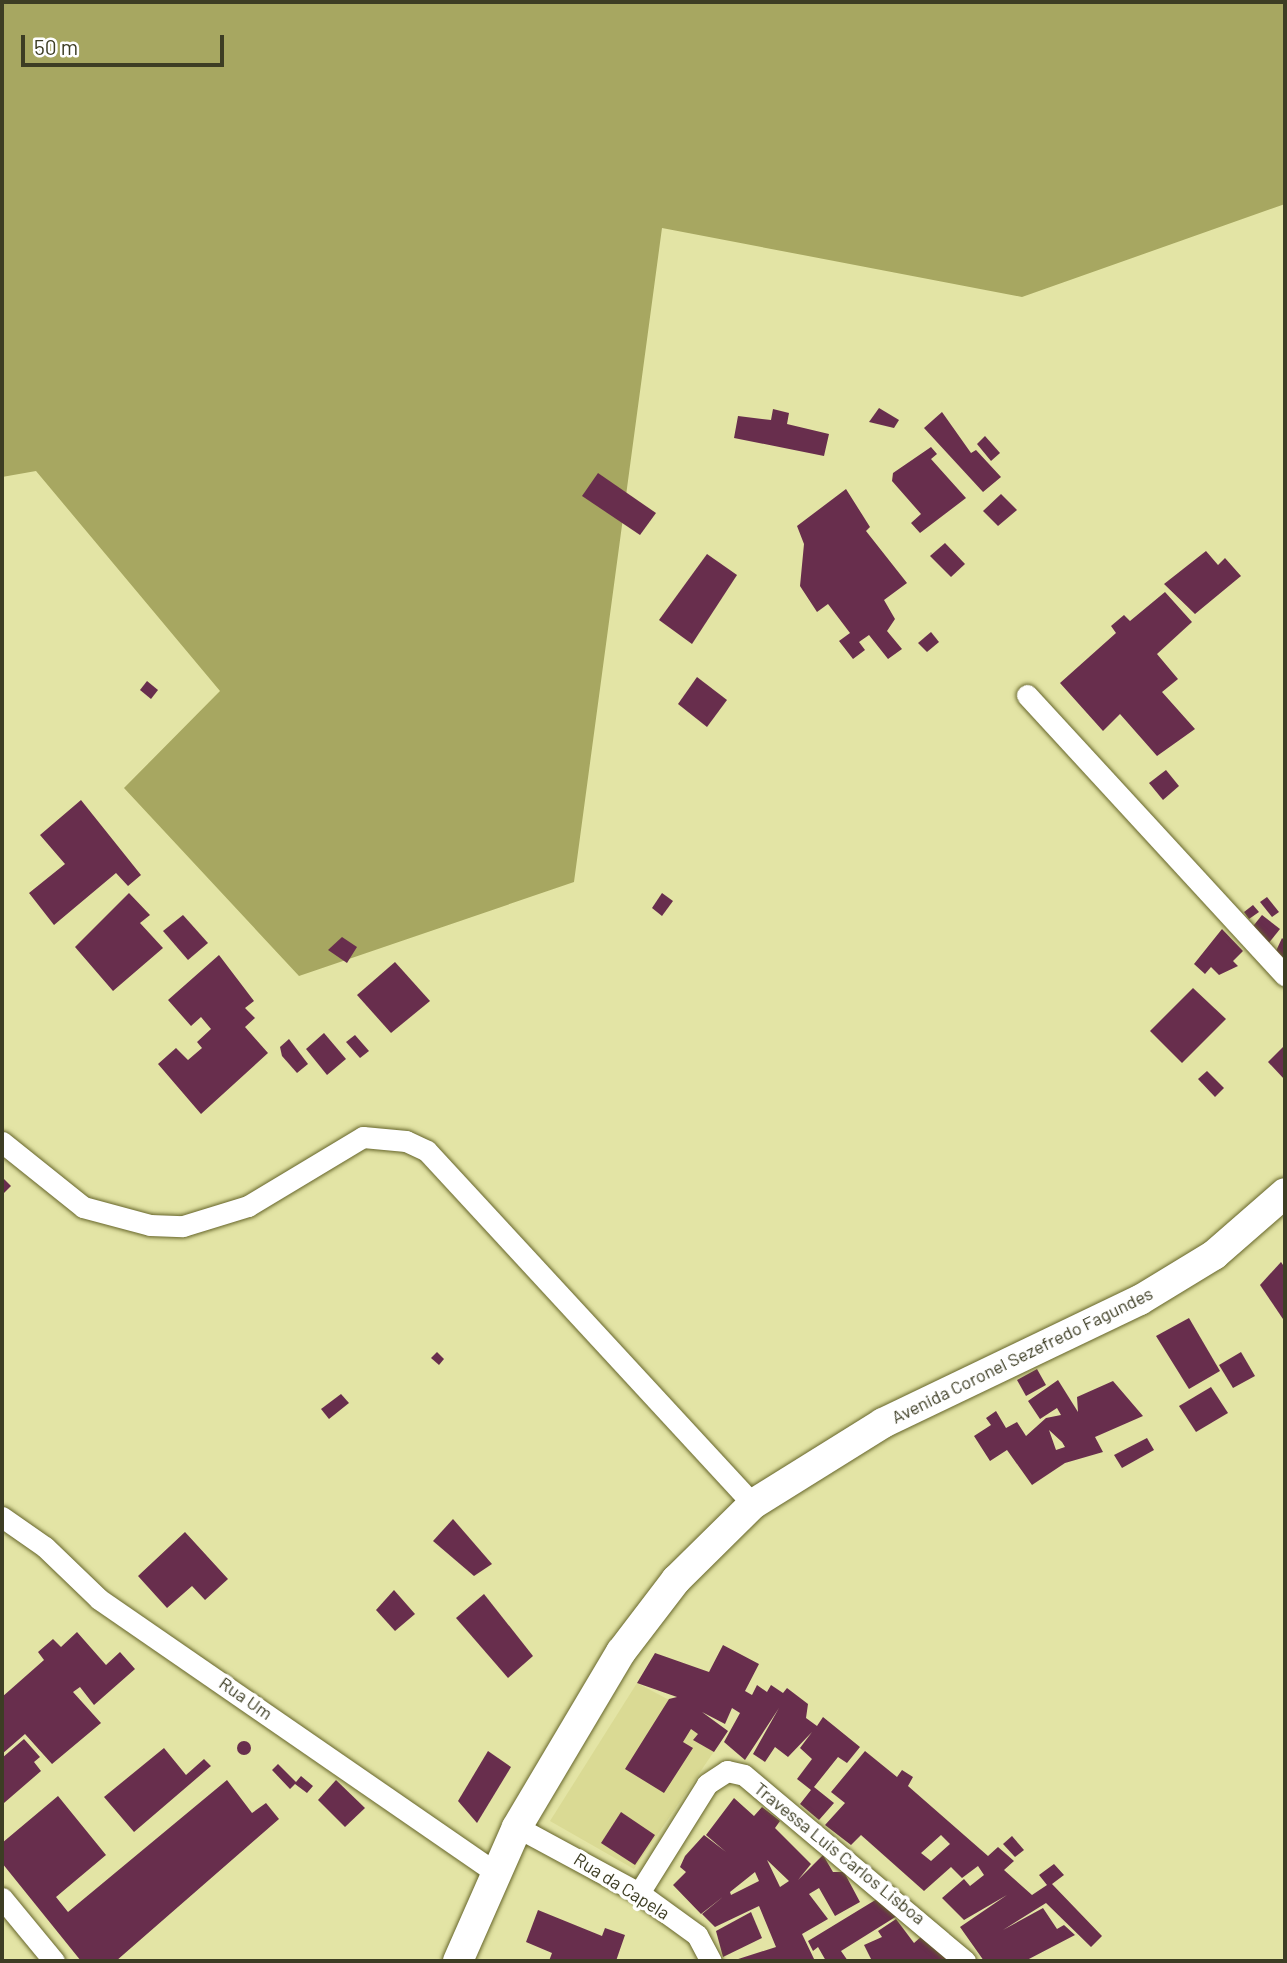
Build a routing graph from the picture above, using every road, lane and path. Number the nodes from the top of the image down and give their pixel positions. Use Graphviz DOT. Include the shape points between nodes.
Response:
graph roads {
  1 [pos="1027,695"];
  2 [pos="1285,976"];
  3 [pos="2,1142"];
  4 [pos="1285,1193"];
  5 [pos="753,1504"];
  6 [pos="2,1517"];
  7 [pos="517,1827"];
  8 [pos="496,1873"];
  9 [pos="639,1893"];
  10 [pos="2,1898"];
  11 [pos="54,1961"];
  12 [pos="458,1961"];
  13 [pos="712,1961"];
  14 [pos="965,1961"];
  1 -- 2 [label="street"];
  3 -- 5 [label="street" via="83,1207 150,1226 183,1226 248,1206 363,1137 406,1141 427,1151"];
  4 -- 5 [label="main road, Avenida Coronel Sezefredo Fagundes" via="1214,1255 1140,1300 883,1423"];
  5 -- 7 [label="main road, Avenida Coronel Sezefredo Fagundes" via="676,1580 621,1652"];
  6 -- 8 [label="street, Rua Um" via="45,1547 100,1599"];
  7 -- 8 [label="main road, Avenida Coronel Sezefredo Fagundes"];
  7 -- 9 [label="street, Rua da Capela"];
  8 -- 12 [label="main road, Avenida Coronel Sezefredo Fagundes"];
  9 -- 13 [label="street, Rua da Capela" via="697,1935"];
  9 -- 14 [label="street, Travessa Luis Carlos Lisboa" via="707,1784 727,1771 764,1791"];
  10 -- 11 [label="street"];
}
